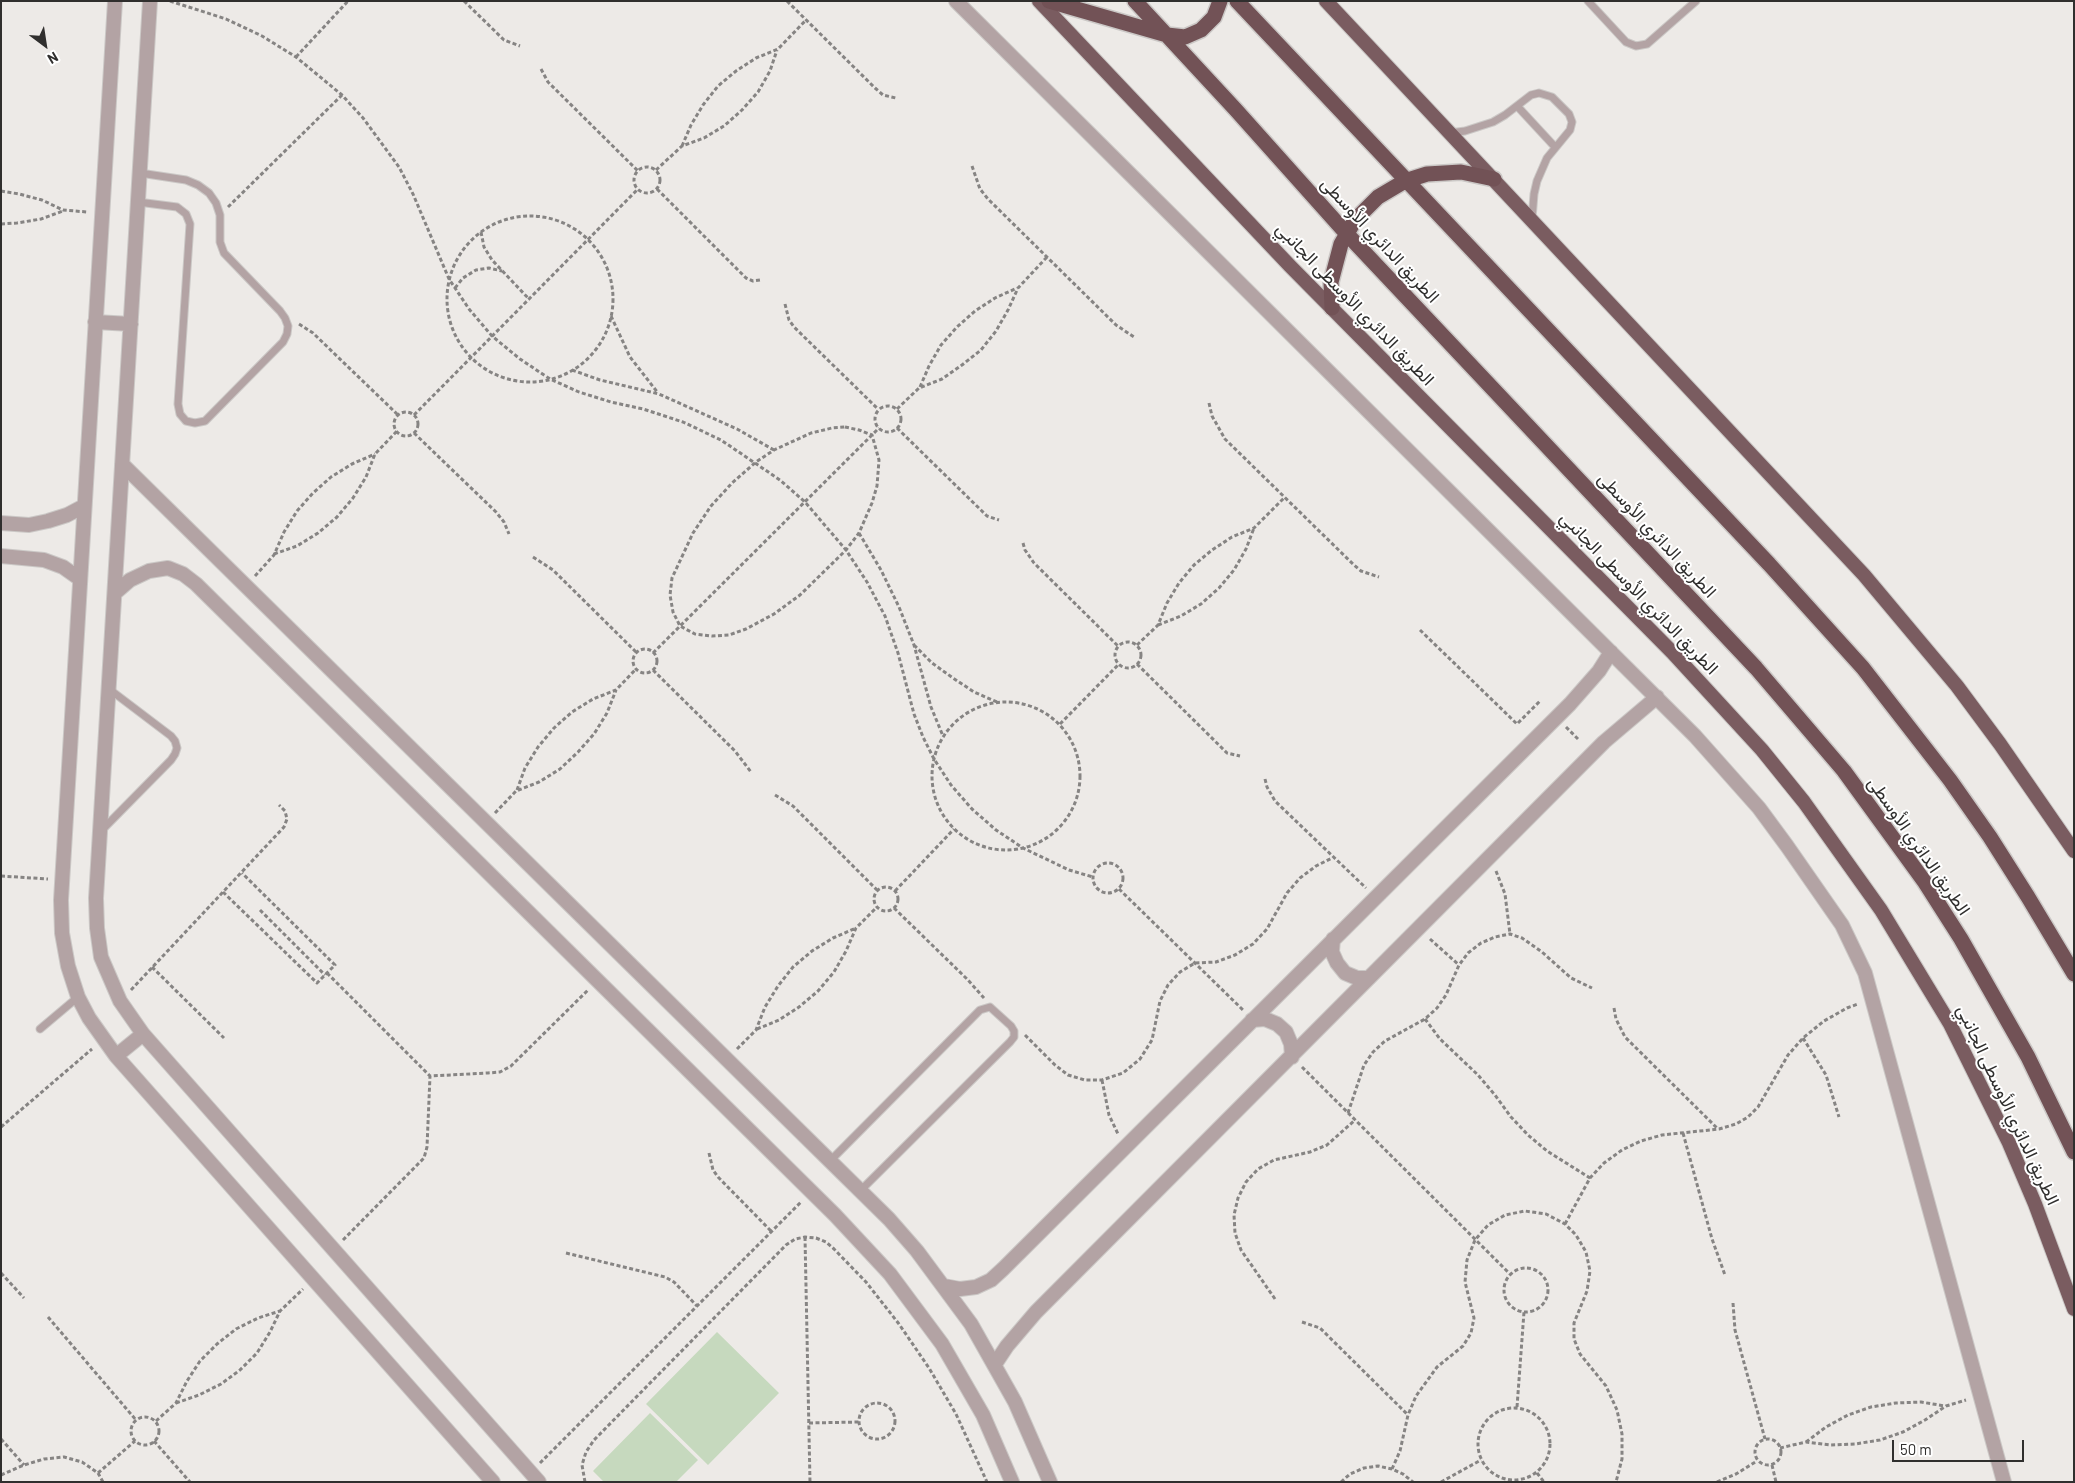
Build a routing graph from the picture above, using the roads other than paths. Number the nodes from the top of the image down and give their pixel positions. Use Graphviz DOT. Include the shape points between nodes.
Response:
graph roads {
  1 [pos="115,1"];
  2 [pos="150,1"];
  3 [pos="956,1"];
  4 [pos="1039,1"];
  5 [pos="1049,1"];
  6 [pos="1135,1"];
  7 [pos="1220,1"];
  8 [pos="1236,1"];
  9 [pos="1326,1"];
  10 [pos="1588,1"];
  11 [pos="1696,1"];
  12 [pos="1166,35"];
  13 [pos="1518,107"];
  14 [pos="1450,132"];
  15 [pos="1555,147"];
  16 [pos="140,173"];
  17 [pos="1494,179"];
  18 [pos="1405,181"];
  19 [pos="138,202"];
  20 [pos="1532,219"];
  21 [pos="1346,233"];
  22 [pos="1332,308"];
  23 [pos="96,322"];
  24 [pos="131,324"];
  25 [pos="122,464"];
  26 [pos="84,506"];
  27 [pos="1,523"];
  28 [pos="1,556"];
  29 [pos="80,579"];
  30 [pos="115,593"];
  31 [pos="1611,652"];
  32 [pos="109,689"];
  33 [pos="1657,697"];
  34 [pos="100,832"];
  35 [pos="2074,851"];
  36 [pos="1333,939"];
  37 [pos="2074,974"];
  38 [pos="1369,978"];
  39 [pos="78,997"];
  40 [pos="1252,1020"];
  41 [pos="40,1029"];
  42 [pos="143,1034"];
  43 [pos="116,1056"];
  44 [pos="1292,1057"];
  45 [pos="2074,1152"];
  46 [pos="830,1161"];
  47 [pos="860,1191"];
  48 [pos="944,1286"];
  49 [pos="2074,1309"];
  50 [pos="995,1364"];
  51 [pos="535,1477"];
  52 [pos="493,1482"];
  53 [pos="1012,1482"];
  54 [pos="1050,1482"];
  55 [pos="2004,1482"];
  1 -- 23 [label="street"];
  2 -- 16 [label="street"];
  3 -- 31 [label="street"];
  4 -- 22 [label="highway, الطريق الدائري الأوسطى الجانبي"];
  5 -- 12 [label="highway"];
  6 -- 12 [label="highway, الطريق الدائري الأوسطى"];
  7 -- 12 [label="highway" via="1214,17 1201,30 1185,37"];
  8 -- 18 [label="highway"];
  9 -- 14 [label="highway"];
  10 -- 11 [label="lane" via="1626,42 1636,46 1647,44"];
  12 -- 21 [label="highway, الطريق الدائري الأوسطى"];
  13 -- 14 [label="lane" via="1486,124"];
  13 -- 15 [label="lane"];
  13 -- 15 [label="lane" via="1531,96 1544,93 1569,114 1570,130"];
  14 -- 17 [label="highway"];
  15 -- 20 [label="lane" via="1537,181"];
  16 -- 19 [label="street"];
  16 -- 19 [label="lane" via="186,180 208,193 220,216 220,242 224,253 286,318 287,334 283,342 205,421 186,421 178,404 190,224 186,214 177,207"];
  17 -- 18 [label="highway" via="1450,172 1427,174"];
  17 -- 20 [label="highway"];
  18 -- 21 [label="highway" via="1378,197"];
  18 -- 37 [label="highway" via="1775,570 1863,668 1990,837"];
  19 -- 24 [label="street"];
  20 -- 35 [label="highway" via="1815,521 1905,623 2000,744"];
  21 -- 22 [label="highway" via="1333,269"];
  21 -- 45 [label="highway, الطريق الدائري الأوسطى" via="1756,668 1844,771 1961,939 2028,1057"];
  22 -- 49 [label="highway, الطريق الدائري الأوسطى الجانبي" via="1718,700 1762,750 1838,848 1917,966 1980,1082 2035,1204"];
  23 -- 24 [label="street"];
  23 -- 26 [label="street"];
  24 -- 25 [label="street"];
  25 -- 30 [label="street"];
  25 -- 46 [label="street"];
  26 -- 27 [label="street" via="67,515 29,525"];
  26 -- 29 [label="street"];
  28 -- 29 [label="street" via="44,560"];
  29 -- 39 [label="street" via="62,880 62,933"];
  30 -- 32 [label="street"];
  30 -- 53 [label="street" via="130,580 149,571 168,568 183,574 203,591 812,1192 890,1274 942,1344 983,1415"];
  31 -- 33 [label="street"];
  31 -- 36 [label="street" via="1570,704"];
  32 -- 34 [label="street"];
  32 -- 34 [label="lane" via="171,736 177,748 171,760"];
  33 -- 38 [label="street" via="1604,742"];
  33 -- 55 [label="street" via="1759,808 1842,925 1858,956 1874,999"];
  34 -- 42 [label="street" via="96,898 102,957 120,1001"];
  36 -- 38 [label="street" via="1332,952 1345,973"];
  36 -- 40 [label="street"];
  38 -- 44 [label="street"];
  39 -- 41 [label="lane"];
  39 -- 43 [label="street" via="102,1040"];
  40 -- 44 [label="street" via="1265,1019 1286,1032"];
  40 -- 48 [label="street" via="991,1280 976,1287"];
  42 -- 43 [label="street"];
  42 -- 51 [label="street"];
  43 -- 52 [label="street"];
  44 -- 50 [label="street" via="1036,1312"];
  46 -- 47 [label="street"];
  46 -- 47 [label="lane" via="980,1010 990,1007 1011,1026 1014,1037 1010,1042"];
  47 -- 48 [label="street" via="912,1245"];
  48 -- 50 [label="street"];
  50 -- 54 [label="street"];
}
